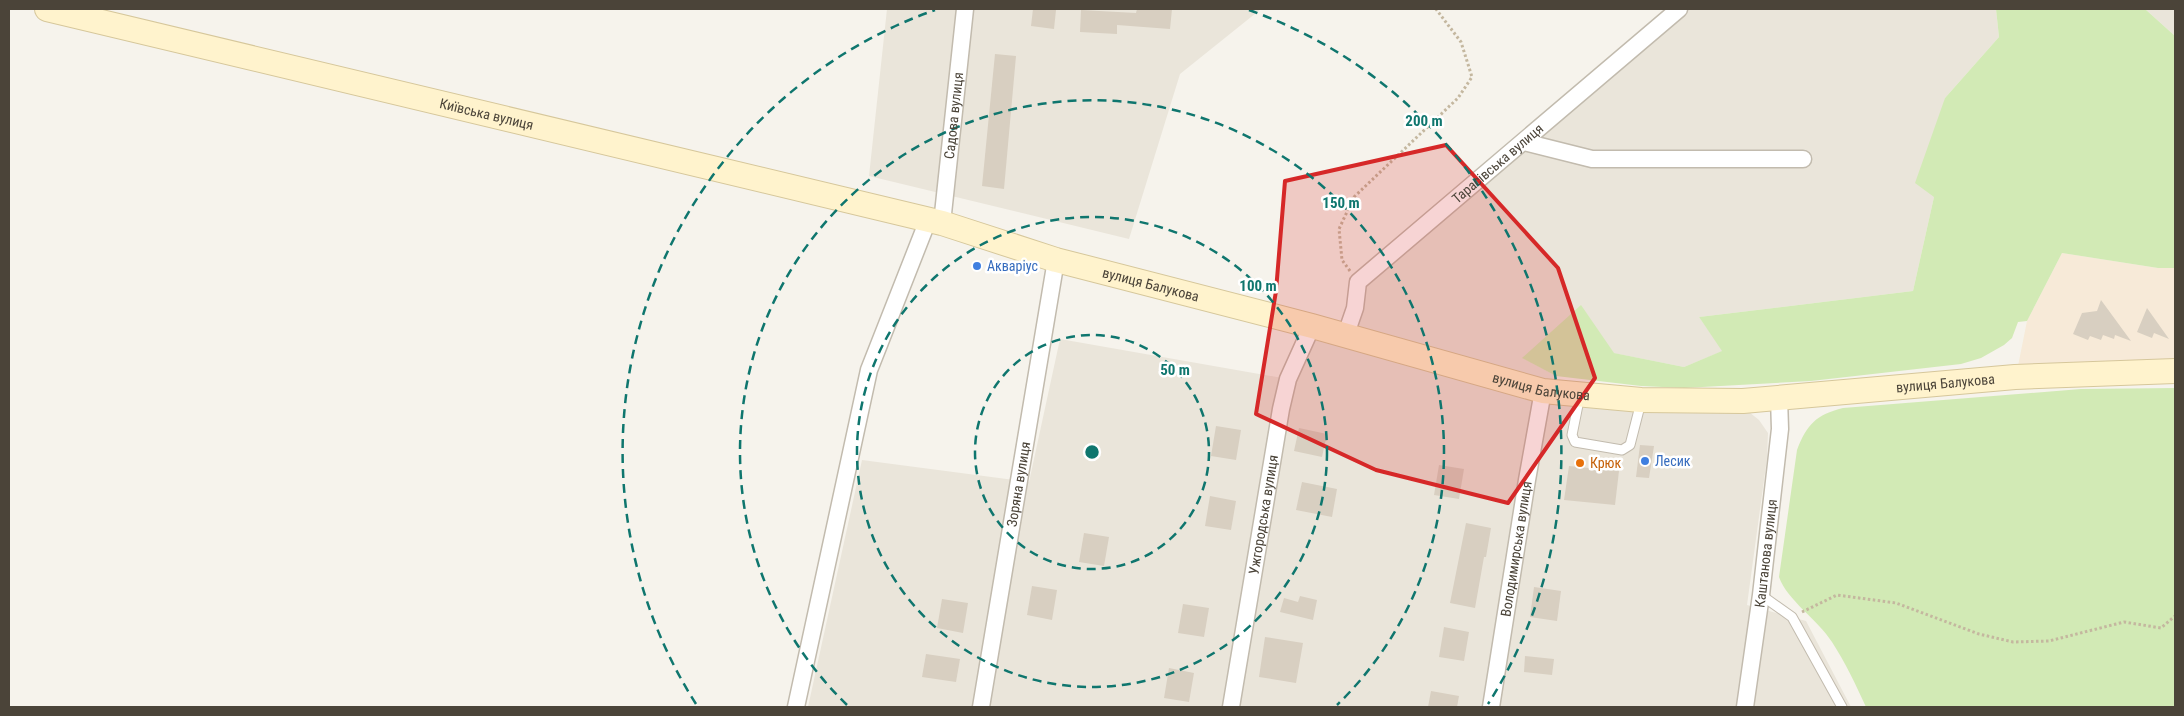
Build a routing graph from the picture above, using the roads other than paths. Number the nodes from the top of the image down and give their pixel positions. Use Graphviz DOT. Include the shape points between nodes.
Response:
graph roads {
  1 [pos="47,9"];
  2 [pos="965,9"];
  3 [pos="1679,9"];
  4 [pos="1524,142"];
  5 [pos="1802,159"];
  6 [pos="935,221"];
  7 [pos="1056,260"];
  8 [pos="1312,326"];
  9 [pos="1345,337"];
  10 [pos="2175,371"];
  11 [pos="1543,391"];
  12 [pos="1580,395"];
  13 [pos="1779,398"];
  14 [pos="1641,400"];
  15 [pos="1761,594"];
  16 [pos="796,707"];
  17 [pos="981,707"];
  18 [pos="1231,707"];
  19 [pos="1491,707"];
  20 [pos="1745,707"];
  21 [pos="1842,707"];
  1 -- 6 [label="main road, Київська вулиця"];
  2 -- 6 [label="street, Садова вулиця"];
  3 -- 4 [label="street, Тарасівська вулиця"];
  4 -- 5 [label="street" via="1592,159"];
  4 -- 9 [label="street, Тарасівська вулиця" via="1358,282 1355,308"];
  6 -- 7 [label="main road, вулиця Балукова"];
  6 -- 16 [label="street, Садова вулиця" via="870,370"];
  7 -- 8 [label="main road, вулиця Балукова"];
  7 -- 17 [label="street, Зоряна вулиця"];
  8 -- 9 [label="main road, вулиця Балукова"];
  8 -- 18 [label="street, Ужгородська вулиця" via="1288,379 1281,409"];
  9 -- 11 [label="main road, вулиця Балукова"];
  10 -- 13 [label="main road, вулиця Балукова" via="2015,377"];
  11 -- 12 [label="main road, вулиця Балукова"];
  11 -- 19 [label="street, Володимирська вулиця"];
  12 -- 14 [label="main road, вулиця Балукова"];
  12 -- 14 [label="lane" via="1572,435 1575,442 1622,450 1630,445"];
  13 -- 14 [label="main road, вулиця Балукова" via="1696,402"];
  13 -- 15 [label="street, Каштанова вулиця" via="1780,429"];
  15 -- 20 [label="street, Каштанова вулиця"];
  15 -- 21 [label="lane" via="1792,617"];
}
